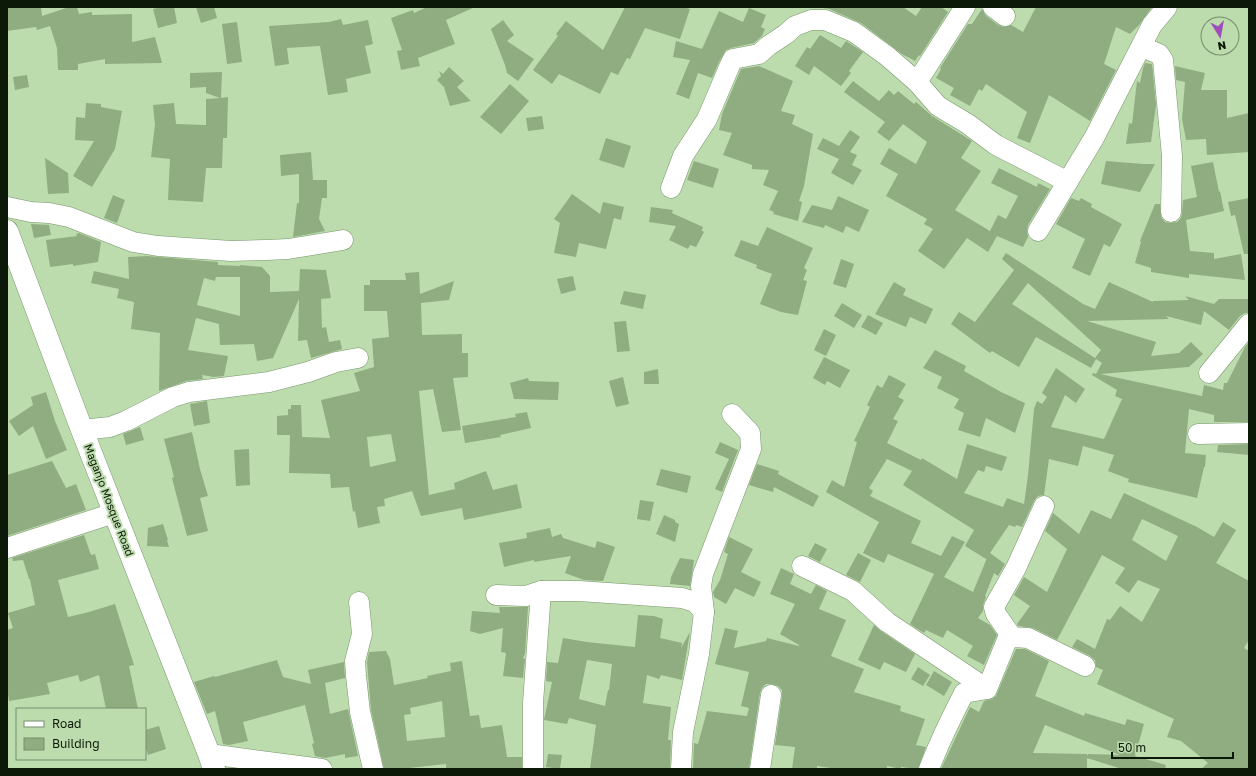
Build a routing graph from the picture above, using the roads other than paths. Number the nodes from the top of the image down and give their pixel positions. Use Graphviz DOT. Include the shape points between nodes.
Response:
graph roads {
  1 [pos="965,7"];
  2 [pos="1166,7"];
  3 [pos="1142,47"];
  4 [pos="917,82"];
  5 [pos="1068,182"];
  6 [pos="672,188"];
  7 [pos="7,207"];
  8 [pos="1172,212"];
  9 [pos="7,231"];
  10 [pos="1038,231"];
  11 [pos="343,240"];
  12 [pos="1249,324"];
  13 [pos="358,358"];
  14 [pos="1209,373"];
  15 [pos="732,414"];
  16 [pos="82,430"];
  17 [pos="1249,433"];
  18 [pos="1198,434"];
  19 [pos="1044,506"];
  20 [pos="114,513"];
  21 [pos="7,548"];
  22 [pos="802,566"];
  23 [pos="541,591"];
  24 [pos="496,595"];
  25 [pos="359,602"];
  26 [pos="704,612"];
  27 [pos="1009,635"];
  28 [pos="1085,666"];
  29 [pos="987,689"];
  30 [pos="771,695"];
  31 [pos="211,761"];
  32 [pos="322,769"];
  33 [pos="373,769"];
  34 [pos="533,769"];
  35 [pos="681,769"];
  36 [pos="760,769"];
  37 [pos="930,769"];
  1 -- 4 [label="street"];
  2 -- 3 [label="street" via="1152,25"];
  3 -- 5 [label="street"];
  3 -- 8 [label="street" via="1159,54 1163,60 1172,156"];
  4 -- 5 [label="street" via="938,106 996,145"];
  4 -- 6 [label="street" via="854,32 825,20 811,20 795,26 759,54 734,59 707,119 683,156"];
  5 -- 10 [label="street"];
  7 -- 11 [label="street" via="69,217 133,242 158,246 230,251 266,250"];
  9 -- 16 [label="street, Maganjo Mosque Road"];
  12 -- 14 [label="street"];
  13 -- 16 [label="street" via="269,382 189,392 110,427"];
  15 -- 26 [label="street" via="750,433 752,449 703,574 701,586"];
  16 -- 20 [label="street, Maganjo Mosque Road"];
  17 -- 18 [label="street"];
  19 -- 27 [label="street" via="1016,568 994,606"];
  20 -- 21 [label="street"];
  20 -- 31 [label="street, Maganjo Mosque Road"];
  22 -- 29 [label="street" via="853,591 887,622"];
  23 -- 24 [label="street" via="526,596"];
  23 -- 26 [label="street" via="682,598 695,602"];
  23 -- 34 [label="street" via="533,703"];
  25 -- 33 [label="street" via="362,634 355,661 356,676 360,712"];
  26 -- 35 [label="street" via="699,654 683,732"];
  27 -- 28 [label="street" via="1012,638 1028,638"];
  27 -- 29 [label="street"];
  29 -- 37 [label="street" via="964,694 947,726"];
  30 -- 36 [label="street"];
  31 -- 32 [label="street"];
}
